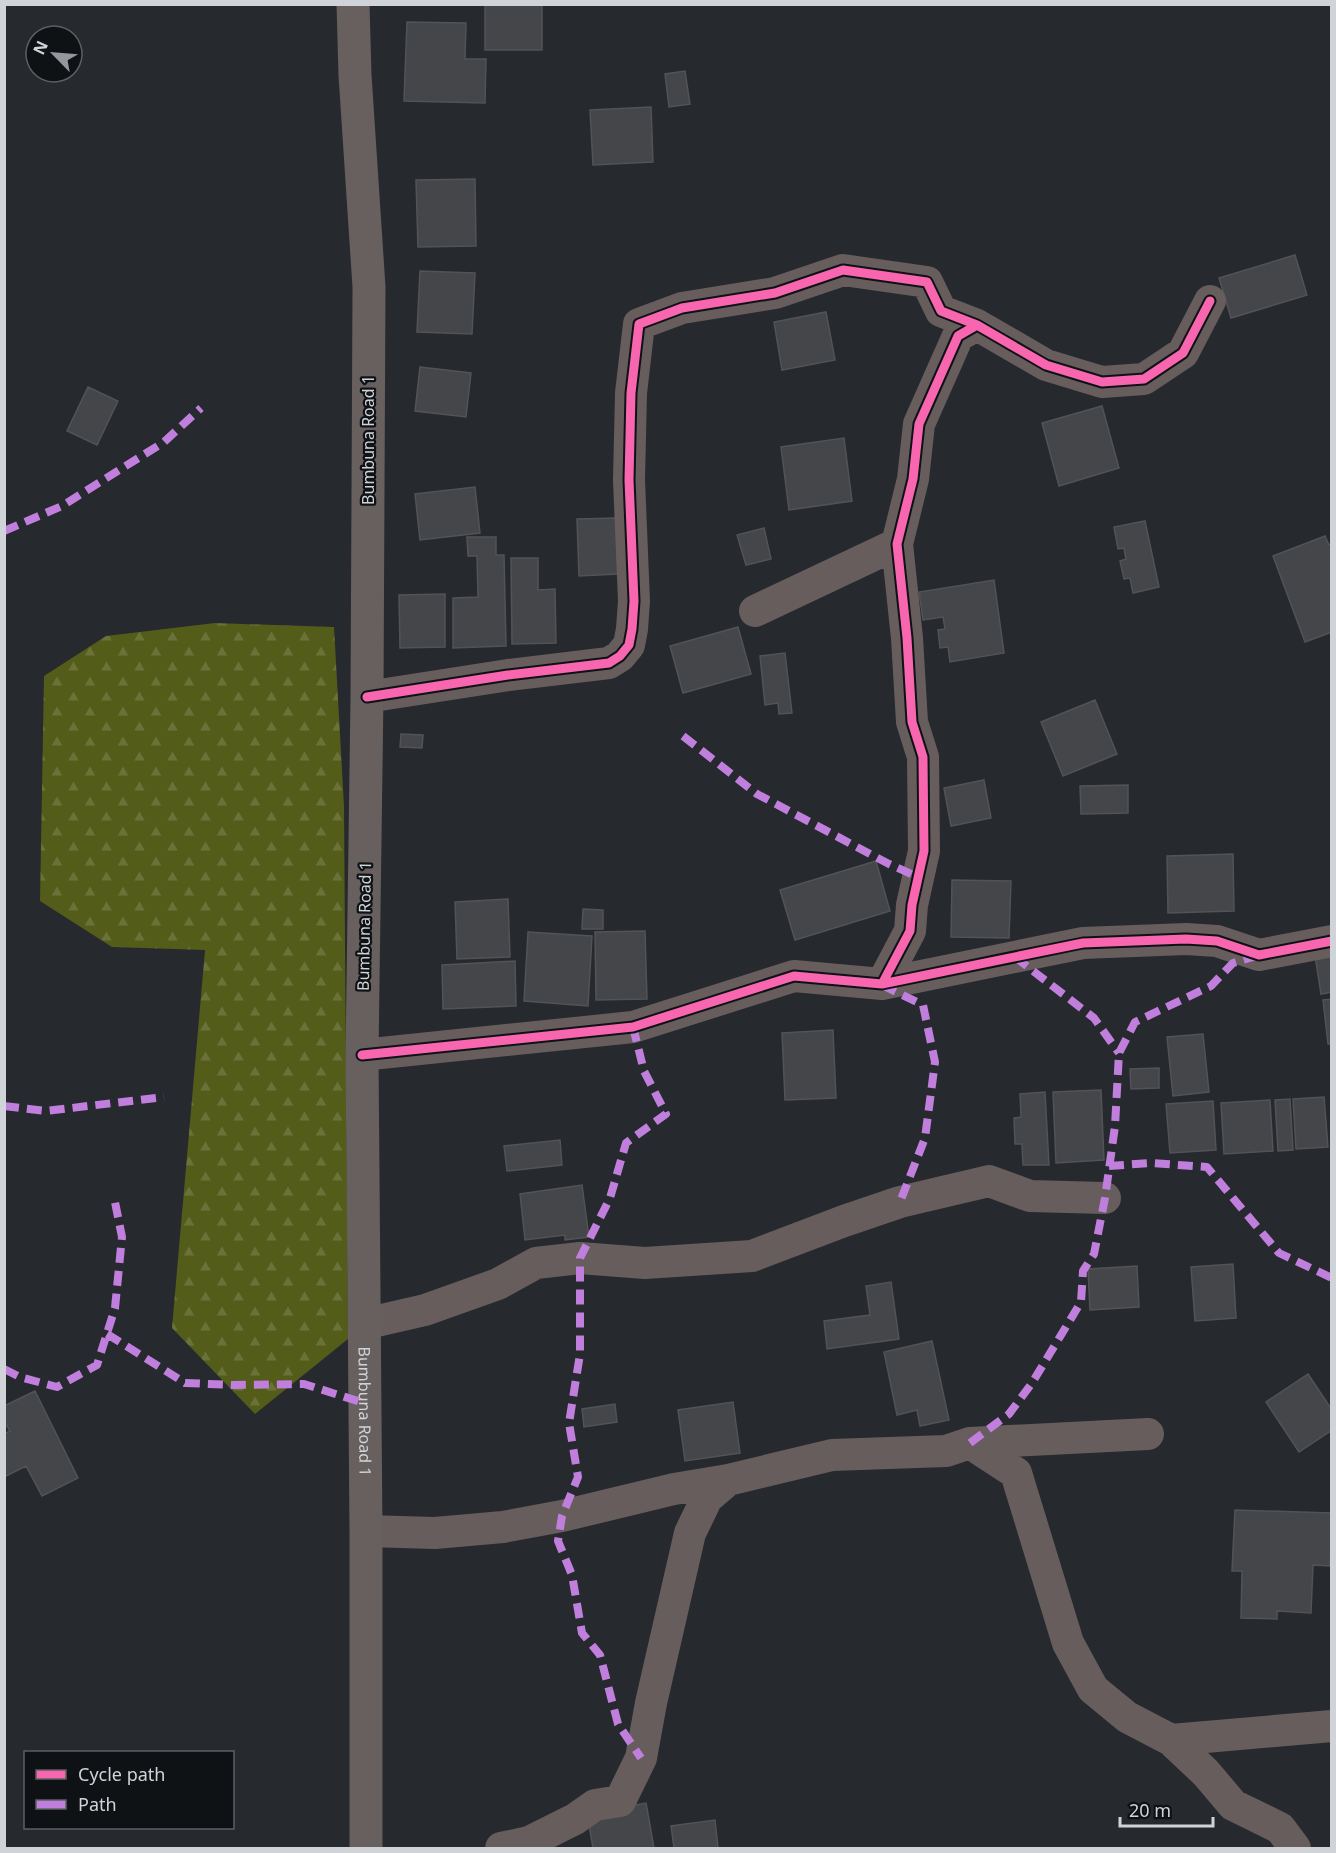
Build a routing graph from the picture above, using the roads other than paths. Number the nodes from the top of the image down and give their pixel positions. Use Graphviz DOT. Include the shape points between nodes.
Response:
graph roads {
  1 [pos="353,4"];
  2 [pos="1210,301"];
  3 [pos="977,325"];
  4 [pos="897,543"];
  5 [pos="755,611"];
  6 [pos="367,697"];
  7 [pos="1332,942"];
  8 [pos="882,984"];
  9 [pos="362,1055"];
  10 [pos="1105,1198"];
  11 [pos="364,1324"];
  12 [pos="1148,1434"];
  13 [pos="970,1443"];
  14 [pos="728,1480"];
  15 [pos="366,1531"];
  16 [pos="1332,1726"];
  17 [pos="1171,1740"];
  18 [pos="366,1848"];
  19 [pos="501,1848"];
  20 [pos="1295,1848"];
  1 -- 6 [label="main road, Bumbuna Road 1" via="369,287"];
  2 -- 3 [label="street" via="1184,353 1144,379 1102,382 1057,368"];
  3 -- 4 [label="street" via="958,336 919,424 913,479"];
  3 -- 6 [label="street" via="941,311 927,282 843,270 775,293 682,308 639,324 631,393 629,480 634,601 628,645 620,656 609,663"];
  4 -- 5 [label="street"];
  4 -- 8 [label="street" via="908,638 912,722 923,757 924,851 910,931"];
  6 -- 9 [label="main road, Bumbuna Road 1"];
  7 -- 8 [label="street" via="1259,955 1217,941 1083,943"];
  8 -- 9 [label="street" via="794,976 633,1027"];
  9 -- 11 [label="main road, Bumbuna Road 1"];
  10 -- 11 [label="street" via="1030,1196 989,1181 900,1202 752,1256 645,1263 580,1258 536,1263 498,1284 425,1310"];
  11 -- 15 [label="main road, Bumbuna Road 1"];
  12 -- 13 [label="street"];
  13 -- 14 [label="street" via="946,1451 832,1455"];
  13 -- 17 [label="street" via="1016,1473 1068,1644 1093,1689 1127,1717"];
  14 -- 15 [label="street" via="674,1488 503,1527 435,1533"];
  14 -- 19 [label="street" via="707,1498 690,1533 641,1758 620,1801 595,1805 529,1842"];
  15 -- 18 [label="main road, Bumbuna Road 1"];
  16 -- 17 [label="street"];
  17 -- 20 [label="street" via="1233,1805 1280,1828"];
}
